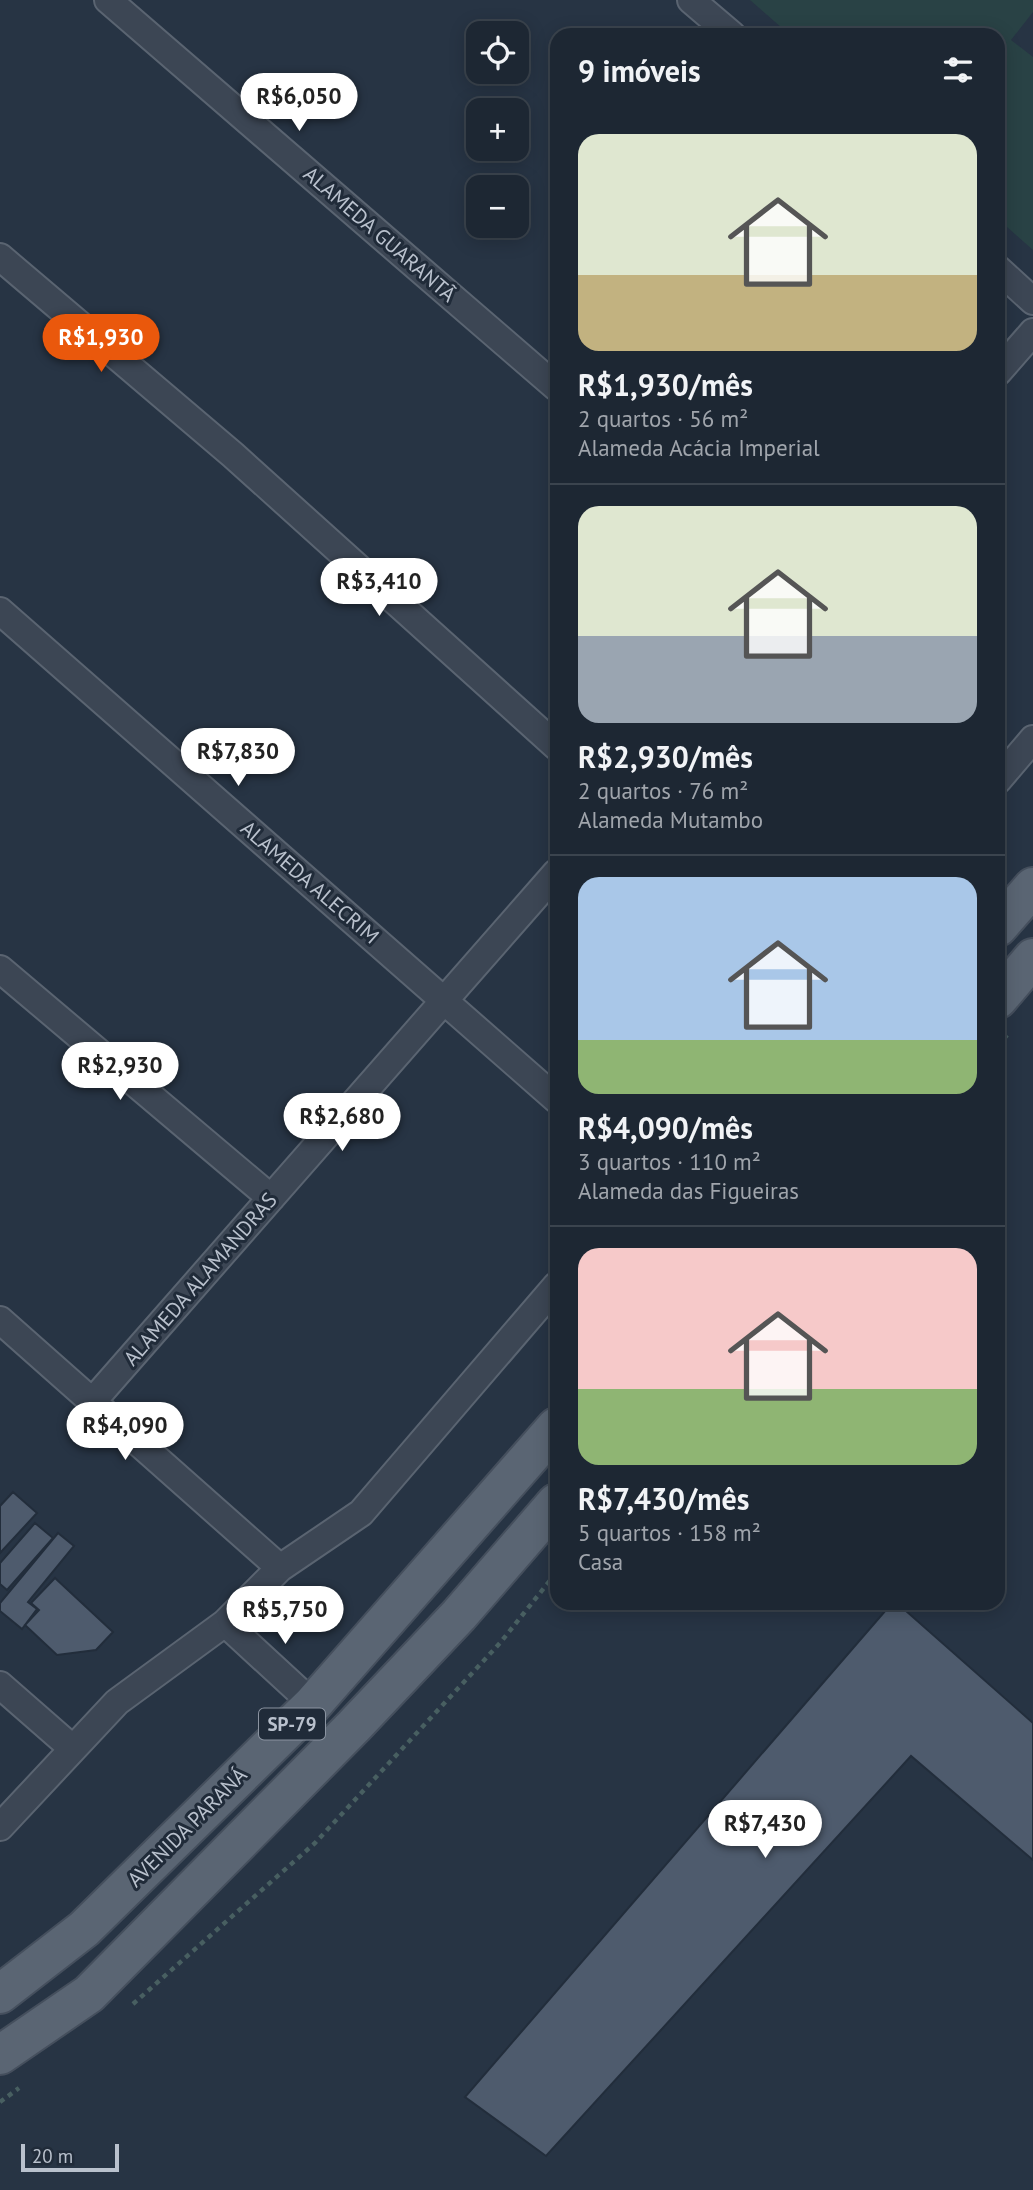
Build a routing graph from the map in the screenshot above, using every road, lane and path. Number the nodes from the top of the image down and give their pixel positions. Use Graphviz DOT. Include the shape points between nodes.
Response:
graph roads {
  1 [pos="108,0"];
  2 [pos="691,0"];
  3 [pos="724,28"];
  4 [pos="0,257"];
  5 [pos="1005,275"];
  6 [pos="1033,301"];
  7 [pos="1033,332"];
  8 [pos="1005,364"];
  9 [pos="550,382"];
  10 [pos="0,611"];
  11 [pos="1033,739"];
  12 [pos="550,741"];
  13 [pos="1005,772"];
  14 [pos="550,880"];
  15 [pos="1033,887"];
  16 [pos="1005,919"];
  17 [pos="1033,958"];
  18 [pos="0,969"];
  19 [pos="1005,991"];
  20 [pos="445,1001"];
  21 [pos="550,1094"];
  22 [pos="271,1198"];
  23 [pos="550,1293"];
  24 [pos="0,1320"];
  25 [pos="92,1402"];
  26 [pos="550,1434"];
  27 [pos="550,1510"];
  28 [pos="280,1568"];
  29 [pos="550,1580"];
  30 [pos="225,1623"];
  31 [pos="0,1685"];
  32 [pos="313,1704"];
  33 [pos="72,1748"];
  34 [pos="0,1827"];
  35 [pos="0,1994"];
  36 [pos="132,2005"];
  37 [pos="0,2055"];
  38 [pos="22,2086"];
  39 [pos="0,2102"];
  1 -- 9 [label="street, ALAMEDA GUARANTÃ"];
  2 -- 3 [label="street"];
  4 -- 12 [label="street" via="233,455"];
  5 -- 6 [label="street"];
  7 -- 8 [label="street"];
  10 -- 20 [label="street, ALAMEDA ALECRIM"];
  11 -- 13 [label="street"];
  14 -- 20 [label="street, ALAMEDA ALAMANDRAS"];
  15 -- 16 [label="main road"];
  17 -- 19 [label="main road"];
  18 -- 22 [label="street"];
  20 -- 21 [label="street, ALAMEDA ALECRIM"];
  20 -- 22 [label="street, ALAMEDA ALAMANDRAS"];
  22 -- 25 [label="street, ALAMEDA ALAMANDRAS"];
  23 -- 28 [label="street" via="361,1513"];
  24 -- 25 [label="street"];
  25 -- 28 [label="street"];
  26 -- 32 [label="main road, AVENIDA PARANÁ / SP-79"];
  27 -- 37 [label="main road, SP-79" via="354,1726 89,1994"];
  28 -- 30 [label="street"];
  29 -- 36 [label="path" via="500,1643 315,1843"];
  30 -- 32 [label="street"];
  30 -- 33 [label="street" via="117,1702"];
  31 -- 33 [label="street"];
  32 -- 35 [label="main road, AVENIDA PARANÁ / SP-79" via="84,1929"];
  33 -- 34 [label="street"];
  38 -- 39 [label="path"];
}
